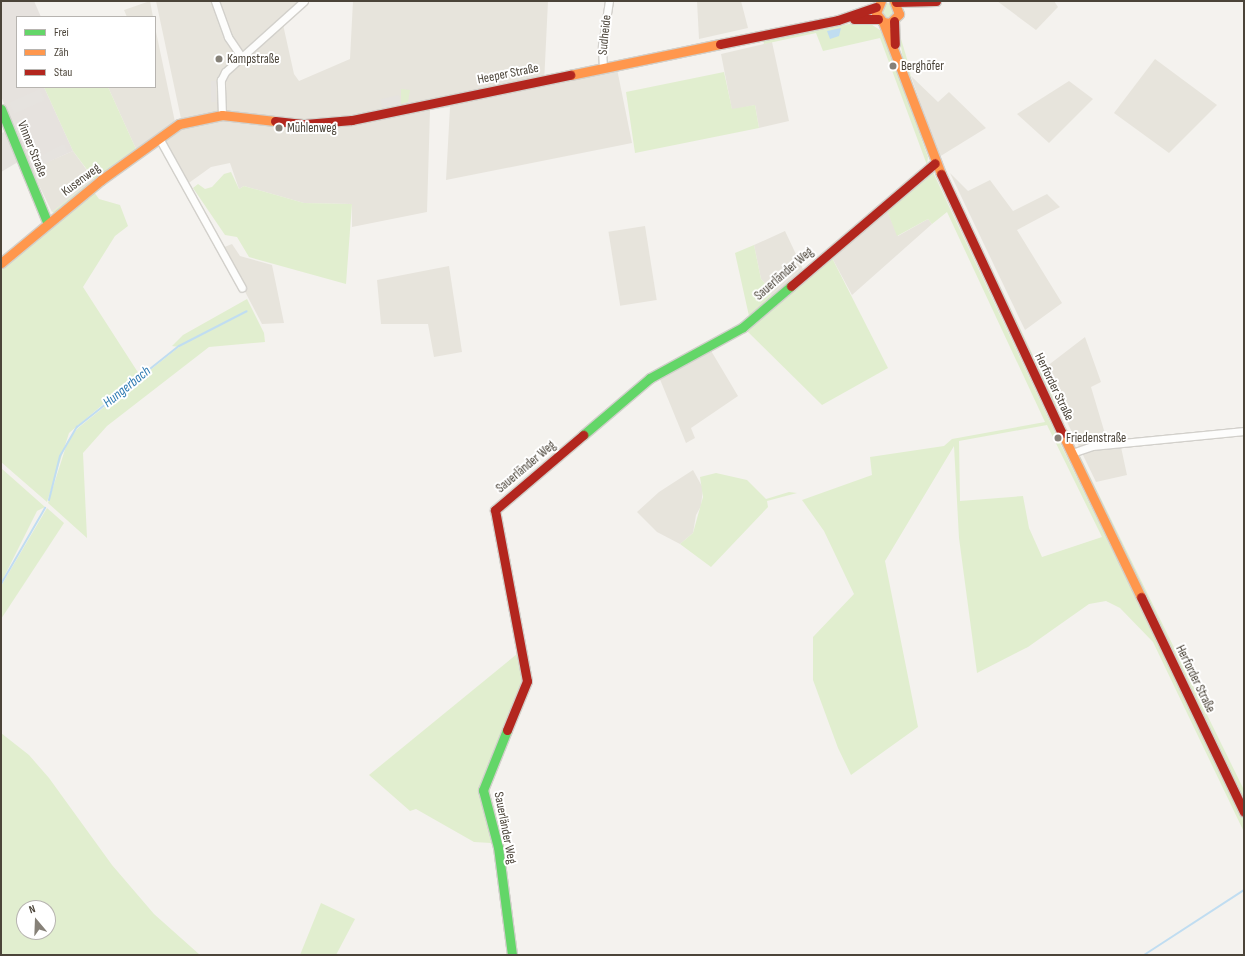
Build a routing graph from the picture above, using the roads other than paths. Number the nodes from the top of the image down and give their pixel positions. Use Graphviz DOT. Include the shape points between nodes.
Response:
graph roads {
  1 [pos="215,1"];
  2 [pos="304,1"];
  3 [pos="609,1"];
  4 [pos="936,1"];
  5 [pos="895,2"];
  6 [pos="879,3"];
  7 [pos="924,3"];
  8 [pos="897,17"];
  9 [pos="838,20"];
  10 [pos="881,20"];
  11 [pos="896,53"];
  12 [pos="241,56"];
  13 [pos="604,68"];
  14 [pos="1,108"];
  15 [pos="222,115"];
  16 [pos="182,123"];
  17 [pos="159,138"];
  18 [pos="934,162"];
  19 [pos="47,222"];
  20 [pos="1,263"];
  21 [pos="242,288"];
  22 [pos="1244,431"];
  23 [pos="1072,453"];
  24 [pos="1244,812"];
  25 [pos="512,955"];
  1 -- 12 [label="street" via="228,37"];
  2 -- 12 [label="street"];
  3 -- 13 [label="street, Sudheide" via="602,46"];
  4 -- 7 [label="street"];
  5 -- 7 [label="street"];
  5 -- 8 [label="street, Herforder Straße"];
  6 -- 9 [label="street, Heeper Straße"];
  6 -- 10 [label="street, Herforder Straße"];
  7 -- 8 [label="street"];
  8 -- 10 [label="street, Heeper Straße"];
  8 -- 11 [label="street, Herforder Straße"];
  9 -- 10 [label="street, Heeper Straße"];
  9 -- 13 [label="street, Heeper Straße"];
  10 -- 11 [label="street, Herforder Straße"];
  11 -- 18 [label="street, Herforder Straße"];
  12 -- 15 [label="street" via="223,76"];
  13 -- 15 [label="street, Heeper Straße" via="338,122 305,124"];
  14 -- 19 [label="street, Vinner Straße"];
  15 -- 16 [label="street, Heeper Straße"];
  16 -- 17 [label="street, Kusenweg"];
  17 -- 19 [label="street, Kusenweg"];
  17 -- 21 [label="street"];
  18 -- 23 [label="street, Herforder Straße"];
  18 -- 25 [label="street, Sauerländer Weg" via="743,326 650,378 495,510 527,681 483,790 497,841"];
  19 -- 20 [label="street, Kusenweg"];
  22 -- 23 [label="street" via="1092,446"];
  23 -- 24 [label="street, Herforder Straße"];
}
